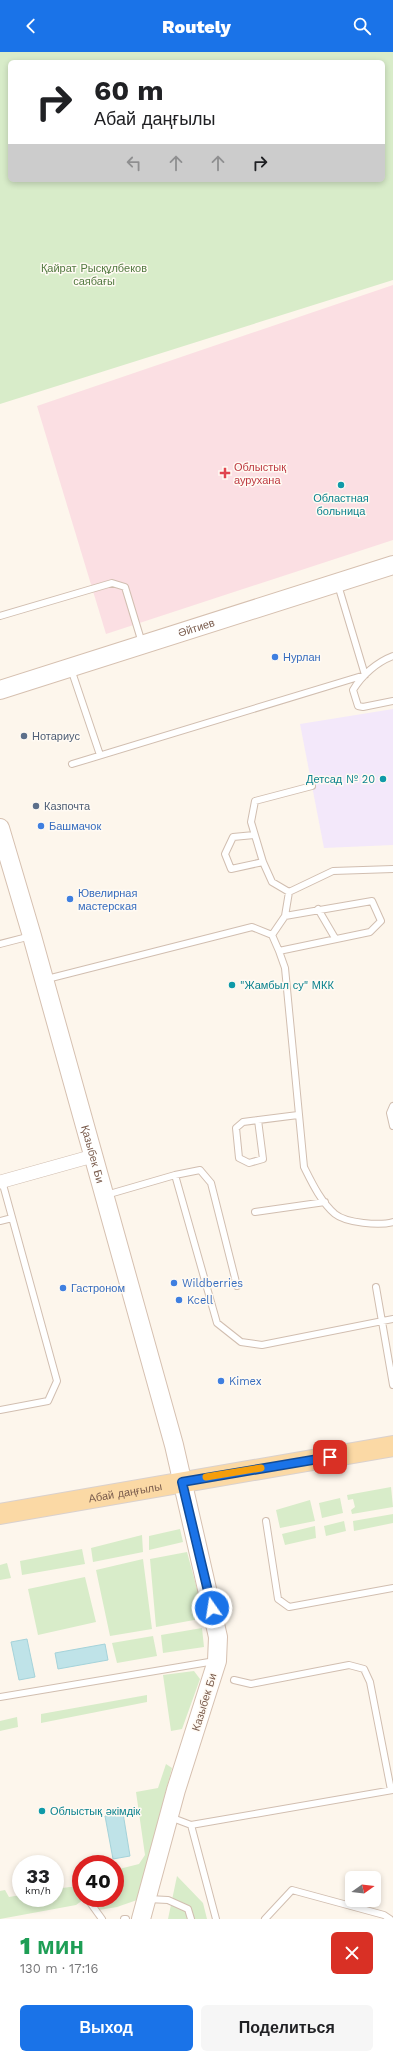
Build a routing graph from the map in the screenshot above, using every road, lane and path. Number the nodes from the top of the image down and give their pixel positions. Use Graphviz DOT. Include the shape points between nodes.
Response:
graph roads {
  1 [pos="393,565"];
  2 [pos="337,583"];
  3 [pos="0,616"];
  4 [pos="143,644"];
  5 [pos="393,656"];
  6 [pos="70,667"];
  7 [pos="365,675"];
  8 [pos="0,690"];
  9 [pos="393,701"];
  10 [pos="100,755"];
  11 [pos="72,764"];
  12 [pos="312,786"];
  13 [pos="0,828"];
  14 [pos="254,835"];
  15 [pos="263,862"];
  16 [pos="393,869"];
  17 [pos="289,892"];
  18 [pos="318,909"];
  19 [pos="285,916"];
  20 [pos="272,935"];
  21 [pos="32,936"];
  22 [pos="335,938"];
  23 [pos="0,944"];
  24 [pos="279,951"];
  25 [pos="43,980"];
  26 [pos="393,1106"];
  27 [pos="298,1115"];
  28 [pos="258,1120"];
  29 [pos="393,1126"];
  30 [pos="93,1156"];
  31 [pos="175,1175"];
  32 [pos="1,1182"];
  33 [pos="104,1195"];
  34 [pos="325,1202"];
  35 [pos="255,1212"];
  36 [pos="12,1218"];
  37 [pos="0,1221"];
  38 [pos="393,1222"];
  39 [pos="237,1286"];
  40 [pos="376,1287"];
  41 [pos="393,1319"];
  42 [pos="381,1322"];
  43 [pos="393,1385"];
  44 [pos="0,1410"];
  45 [pos="392,1448"];
  46 [pos="182,1482"];
  47 [pos="0,1514"];
  48 [pos="266,1520"];
  49 [pos="393,1588"];
  50 [pos="217,1660"];
  51 [pos="234,1680"];
  52 [pos="0,1697"];
  53 [pos="392,1790"];
  54 [pos="169,1817"];
  55 [pos="191,1825"];
  56 [pos="147,1898"];
  57 [pos="93,1907"];
  58 [pos="102,1919"];
  59 [pos="141,1919"];
  60 [pos="191,1919"];
  61 [pos="216,1919"];
  62 [pos="265,1919"];
  63 [pos="390,1919"];
  1 -- 2 [label="street, Әйтиев"];
  2 -- 4 [label="street, Әйтиев"];
  2 -- 7 [label="lane"];
  3 -- 4 [label="lane" via="112,583 125,587"];
  4 -- 6 [label="street, Әйтиев"];
  5 -- 7 [label="lane" via="382,660"];
  6 -- 8 [label="street, Әйтиев"];
  6 -- 10 [label="lane"];
  7 -- 9 [label="lane" via="353,690 358,706"];
  7 -- 10 [label="lane"];
  10 -- 11 [label="lane"];
  12 -- 14 [label="lane" via="255,801 251,822"];
  13 -- 21 [label="street, Қазыбек Би"];
  14 -- 15 [label="lane"];
  14 -- 15 [label="lane" via="234,837 225,854 231,869"];
  15 -- 17 [label="lane" via="272,882"];
  16 -- 17 [label="lane" via="333,871"];
  17 -- 19 [label="lane"];
  18 -- 19 [label="lane"];
  18 -- 22 [label="lane"];
  18 -- 22 [label="lane" via="372,901 381,921 370,932"];
  19 -- 20 [label="lane"];
  20 -- 24 [label="lane"];
  20 -- 25 [label="lane" via="252,927"];
  21 -- 23 [label="lane"];
  21 -- 25 [label="street, Қазыбек Би"];
  22 -- 24 [label="lane"];
  24 -- 27 [label="lane" via="285,968"];
  25 -- 30 [label="street, Қазыбек Би"];
  26 -- 29 [label="lane" via="390,1113"];
  27 -- 28 [label="lane"];
  27 -- 34 [label="lane" via="304,1167"];
  28 -- 28 [label="lane" via="243,1122 236,1128 239,1158 249,1163 264,1159"];
  30 -- 32 [label="street"];
  30 -- 33 [label="street, Қазыбек Би"];
  31 -- 33 [label="lane"];
  31 -- 39 [label="lane" via="200,1170 211,1183"];
  31 -- 42 [label="lane" via="217,1323 241,1342 262,1345"];
  32 -- 36 [label="lane"];
  33 -- 46 [label="street, Қазыбек Би"];
  34 -- 35 [label="lane"];
  34 -- 38 [label="lane" via="336,1215 368,1225"];
  36 -- 37 [label="lane"];
  36 -- 44 [label="lane" via="58,1381 48,1401"];
  40 -- 42 [label="lane"];
  41 -- 42 [label="lane"];
  42 -- 43 [label="lane"];
  45 -- 46 [label="main road, Абай даңғылы"];
  46 -- 47 [label="main road, Абай даңғылы"];
  46 -- 50 [label="street, Казыбек Би" via="218,1637"];
  48 -- 49 [label="lane" via="278,1599 290,1607"];
  50 -- 52 [label="lane"];
  50 -- 54 [label="street, Казыбек Би"];
  51 -- 53 [label="lane" via="251,1684 349,1665 364,1669 370,1682"];
  53 -- 55 [label="lane"];
  54 -- 55 [label="lane"];
  54 -- 56 [label="street, Казыбек Би"];
  55 -- 61 [label="lane"];
  56 -- 59 [label="street, Казыбек Би"];
  56 -- 60 [label="lane" via="168,1900 188,1909"];
  57 -- 58 [label="lane"];
  62 -- 63 [label="lane" via="292,1890 384,1915"];
}
